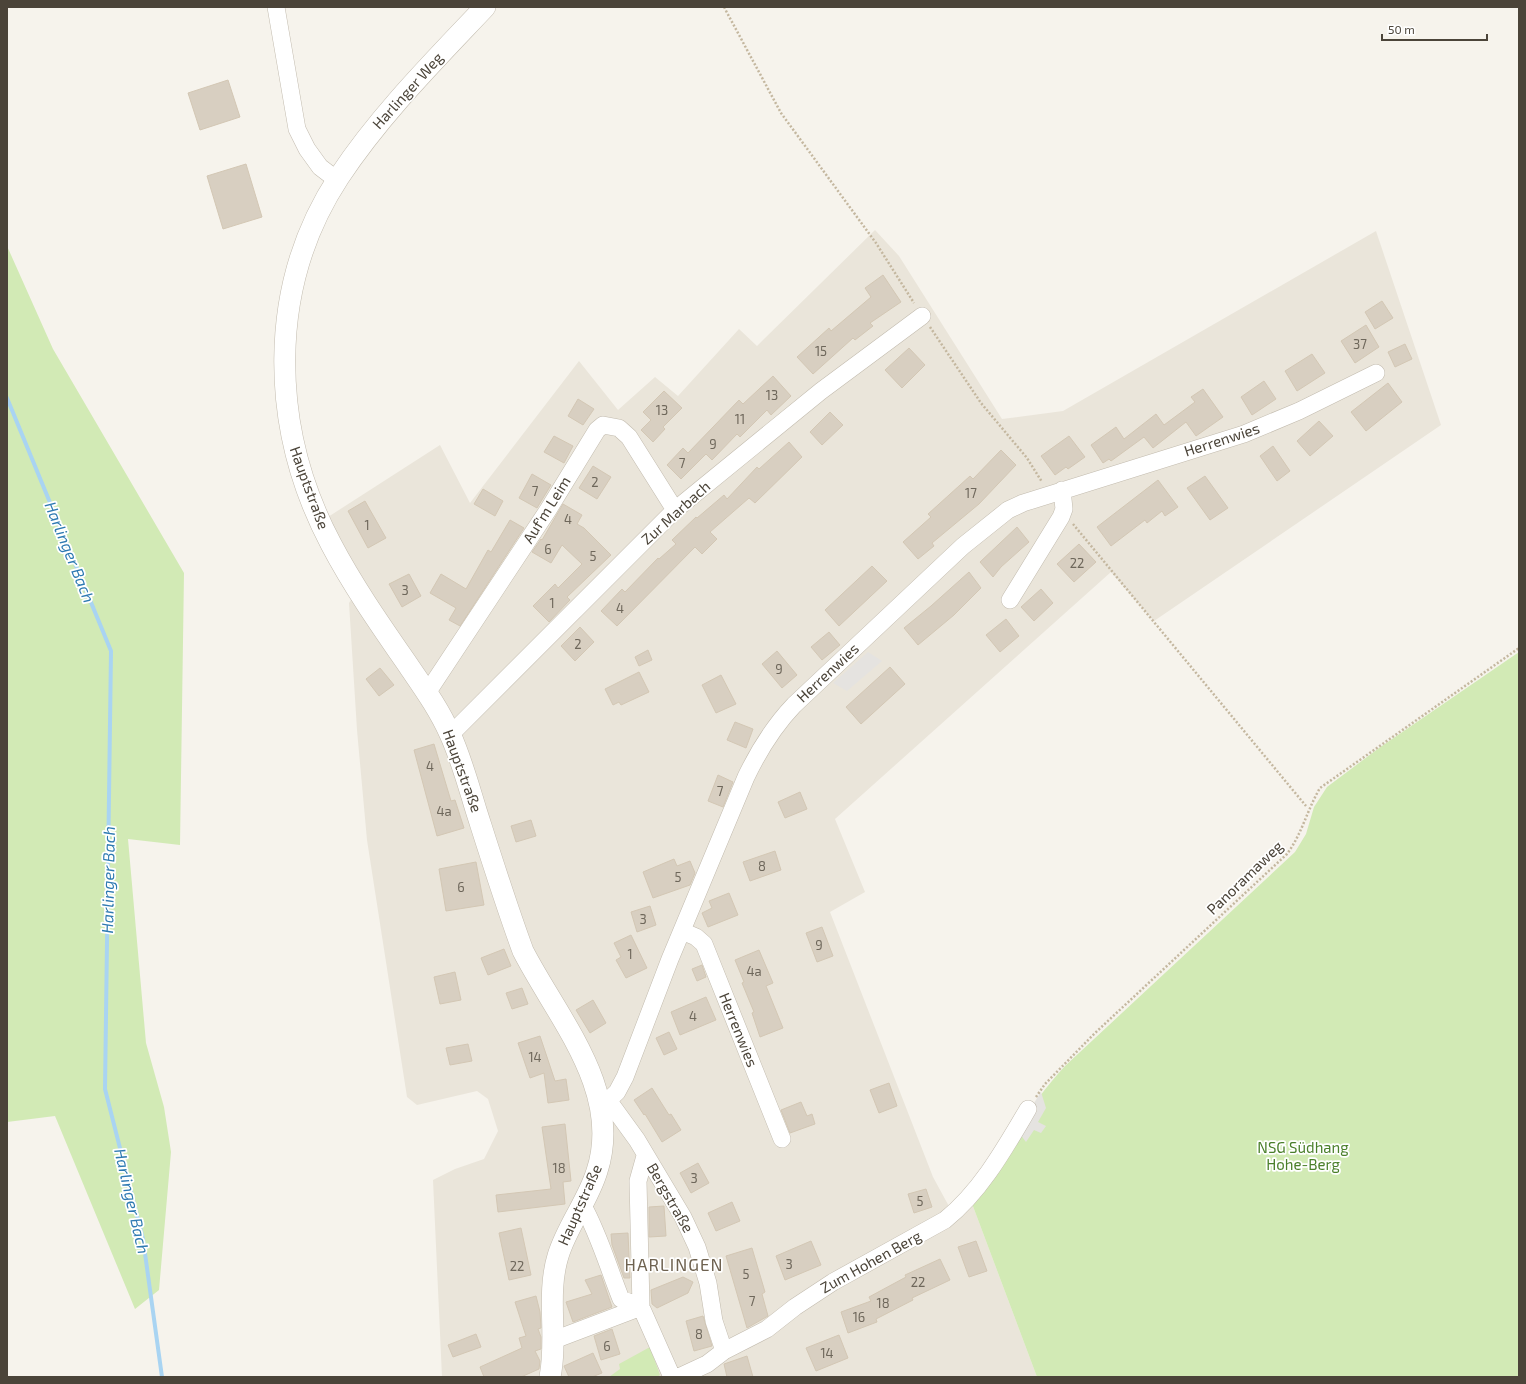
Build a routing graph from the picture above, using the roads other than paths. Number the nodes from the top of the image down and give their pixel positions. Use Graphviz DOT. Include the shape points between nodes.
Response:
graph roads {
  1 [pos="276,7"];
  2 [pos="485,7"];
  3 [pos="337,180"];
  4 [pos="922,316"];
  5 [pos="1376,373"];
  6 [pos="1055,493"];
  7 [pos="675,510"];
  8 [pos="1010,600"];
  9 [pos="427,693"];
  10 [pos="450,734"];
  11 [pos="682,931"];
  12 [pos="604,1103"];
  13 [pos="1028,1109"];
  14 [pos="782,1139"];
  15 [pos="645,1156"];
  16 [pos="582,1204"];
  17 [pos="641,1307"];
  18 [pos="554,1340"];
  19 [pos="724,1351"];
  20 [pos="710,1371"];
  21 [pos="550,1377"];
  22 [pos="672,1377"];
  23 [pos="679,1377"];
  1 -- 3 [label="street" via="297,129 320,167"];
  2 -- 3 [label="street, Harlinger Weg" via="405,92 366,138"];
  3 -- 9 [label="street, Hauptstraße" via="310,233 289,304 285,378 291,438 310,496 330,542 379,623"];
  4 -- 7 [label="street, Zur Marbach" via="821,391"];
  5 -- 6 [label="street, Herrenwies" via="1272,424"];
  6 -- 8 [label="street" via="1064,509"];
  6 -- 11 [label="street, Herrenwies" via="1008,510 963,546 776,724 760,747 746,777"];
  7 -- 9 [label="street, Auf'm Leim" via="630,437 618,428 603,425 597,430 548,510"];
  7 -- 10 [label="street, Zur Marbach"];
  9 -- 10 [label="street, Hauptstraße"];
  10 -- 12 [label="street, Hauptstraße" via="523,951 572,1036"];
  11 -- 12 [label="street, Herrenwies" via="625,1077 617,1092"];
  11 -- 14 [label="street, Herrenwies" via="704,944"];
  12 -- 15 [label="street, Bergstraße" via="625,1123"];
  12 -- 16 [label="street, Hauptstraße" via="602,1154 597,1172"];
  13 -- 19 [label="street, Zum Hohen Berg" via="988,1173 957,1210 945,1220 812,1295 767,1329"];
  15 -- 17 [label="street" via="638,1182"];
  15 -- 19 [label="street, Bergstraße" via="684,1217 697,1247 708,1283 714,1321"];
  16 -- 17 [label="street" via="594,1225 621,1299"];
  16 -- 18 [label="street, Hauptstraße" via="558,1257 553,1291"];
  17 -- 18 [label="street"];
  17 -- 22 [label="street"];
  18 -- 21 [label="street, Hauptstraße"];
  19 -- 20 [label="street, Zum Hohen Berg"];
  20 -- 23 [label="street, Zum Hohen Berg"];
}
